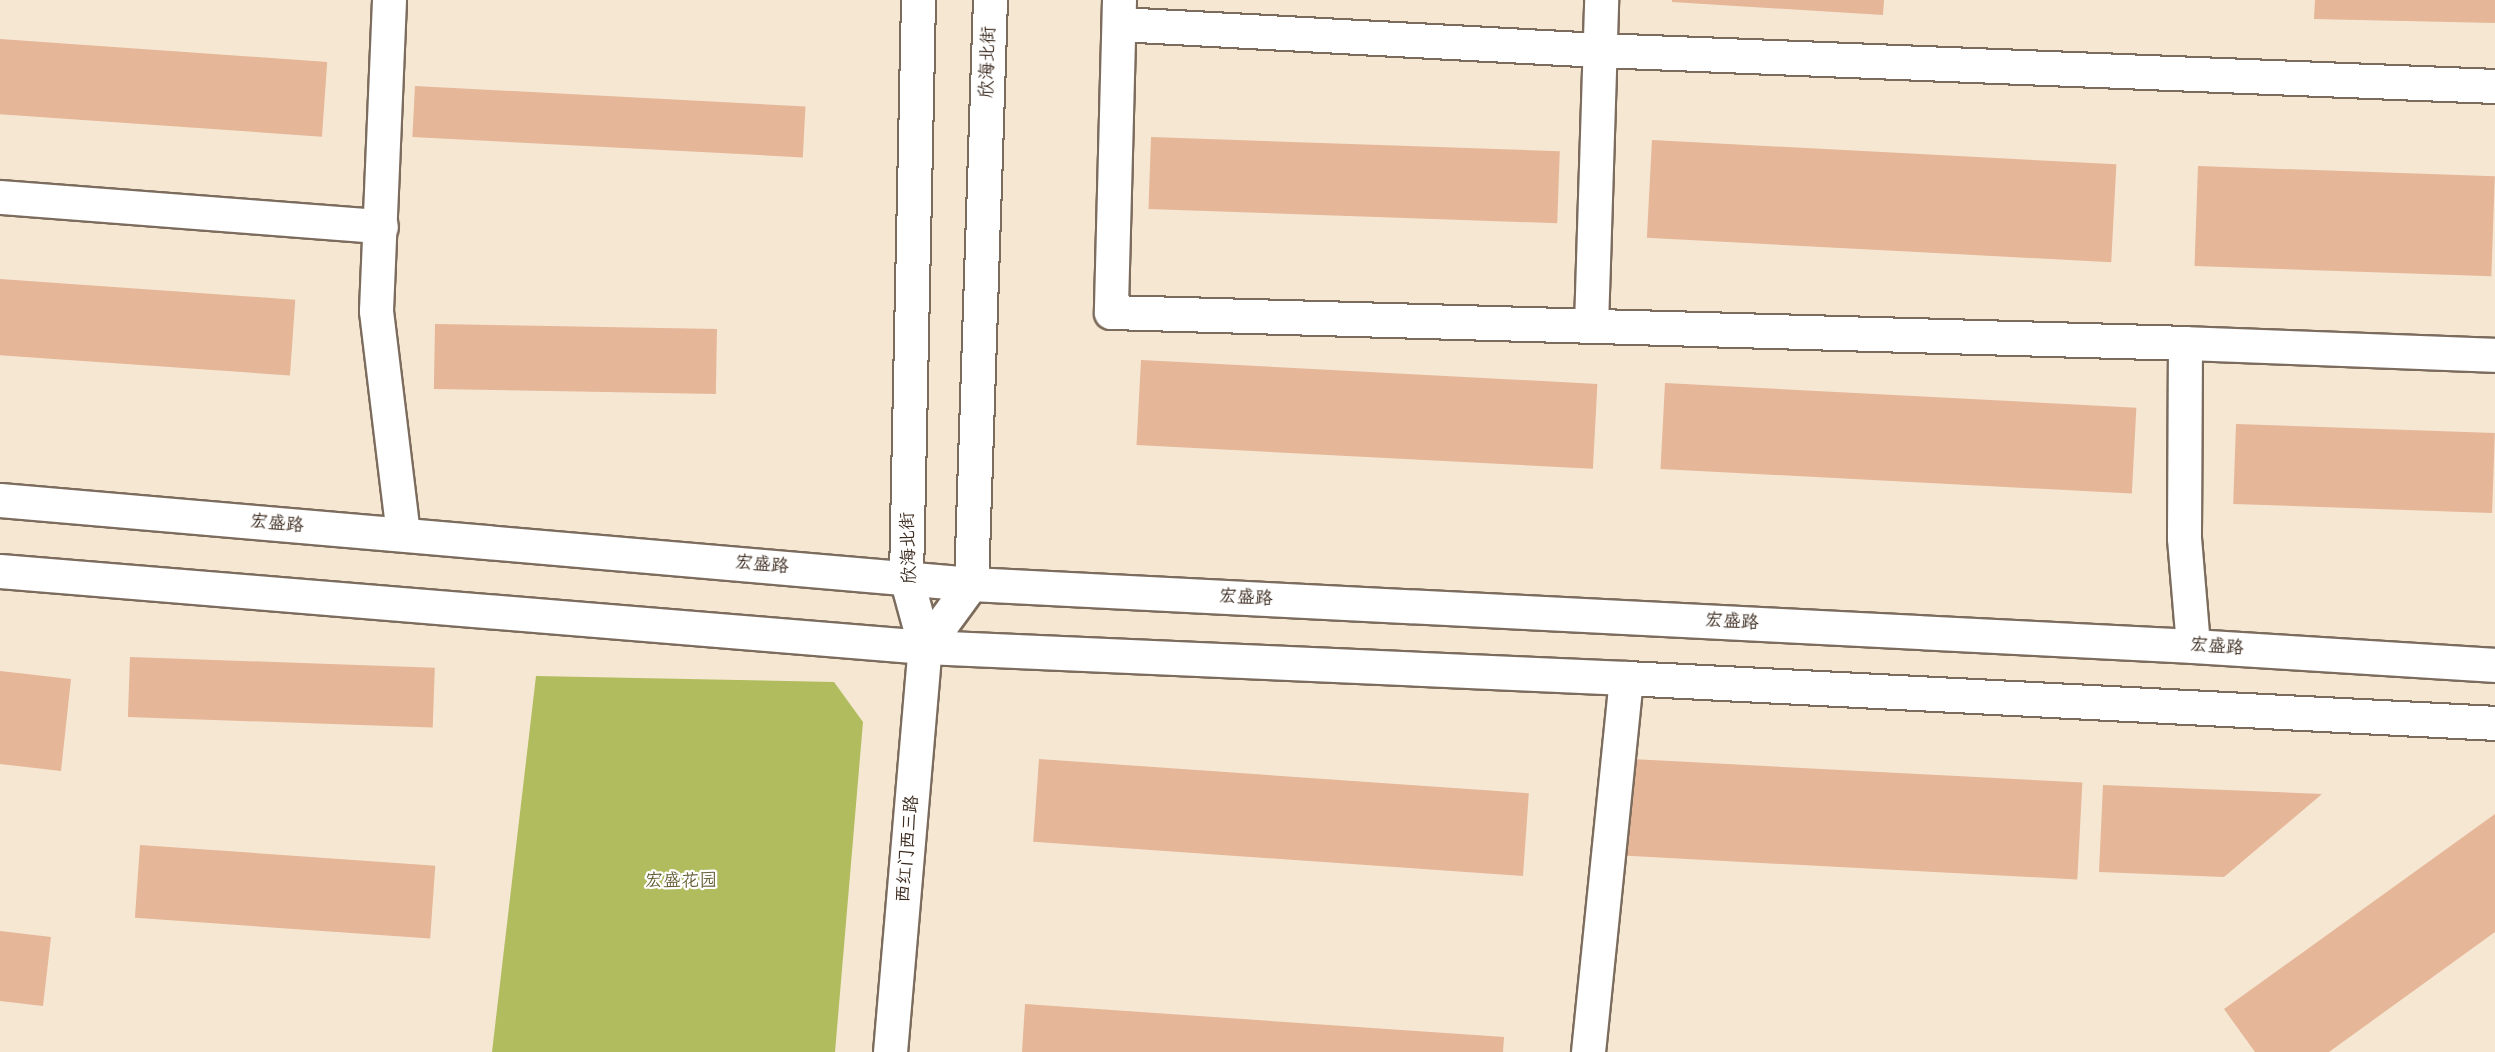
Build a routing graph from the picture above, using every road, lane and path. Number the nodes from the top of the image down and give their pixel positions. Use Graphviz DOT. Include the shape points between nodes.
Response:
graph roads {
  1 [pos="389,0"];
  2 [pos="918,0"];
  3 [pos="990,0"];
  4 [pos="1601,0"];
  5 [pos="1119,12"];
  6 [pos="1599,50"];
  7 [pos="2495,86"];
  8 [pos="0,197"];
  9 [pos="381,226"];
  10 [pos="1591,325"];
  11 [pos="2185,343"];
  12 [pos="2495,355"];
  13 [pos="0,500"];
  14 [pos="403,534"];
  15 [pos="0,571"];
  16 [pos="906,577"];
  17 [pos="971,584"];
  18 [pos="2193,646"];
  19 [pos="925,647"];
  20 [pos="2495,665"];
  21 [pos="1626,678"];
  22 [pos="2495,723"];
  23 [pos="890,1052"];
  24 [pos="1588,1052"];
  1 -- 9 [label="street"];
  2 -- 16 [label="street, 欣海北街"];
  3 -- 17 [label="street, 欣海北街"];
  4 -- 6 [label="street"];
  5 -- 6 [label="street"];
  5 -- 10 [label="street" via="1111,312"];
  6 -- 7 [label="street"];
  6 -- 10 [label="street"];
  8 -- 9 [label="street"];
  9 -- 14 [label="street" via="376,311"];
  10 -- 11 [label="street"];
  11 -- 12 [label="street"];
  11 -- 18 [label="street" via="2184,538"];
  13 -- 14 [label="street, 宏盛路"];
  14 -- 16 [label="street, 宏盛路"];
  15 -- 19 [label="street"];
  16 -- 17 [label="street, 宏盛路"];
  16 -- 19 [label="street, 欣海北街"];
  17 -- 18 [label="street, 宏盛路"];
  17 -- 19 [label="street"];
  18 -- 20 [label="street, 宏盛路"];
  19 -- 21 [label="street"];
  19 -- 23 [label="street, 西红门西三路"];
  21 -- 22 [label="street"];
  21 -- 24 [label="street"];
}
